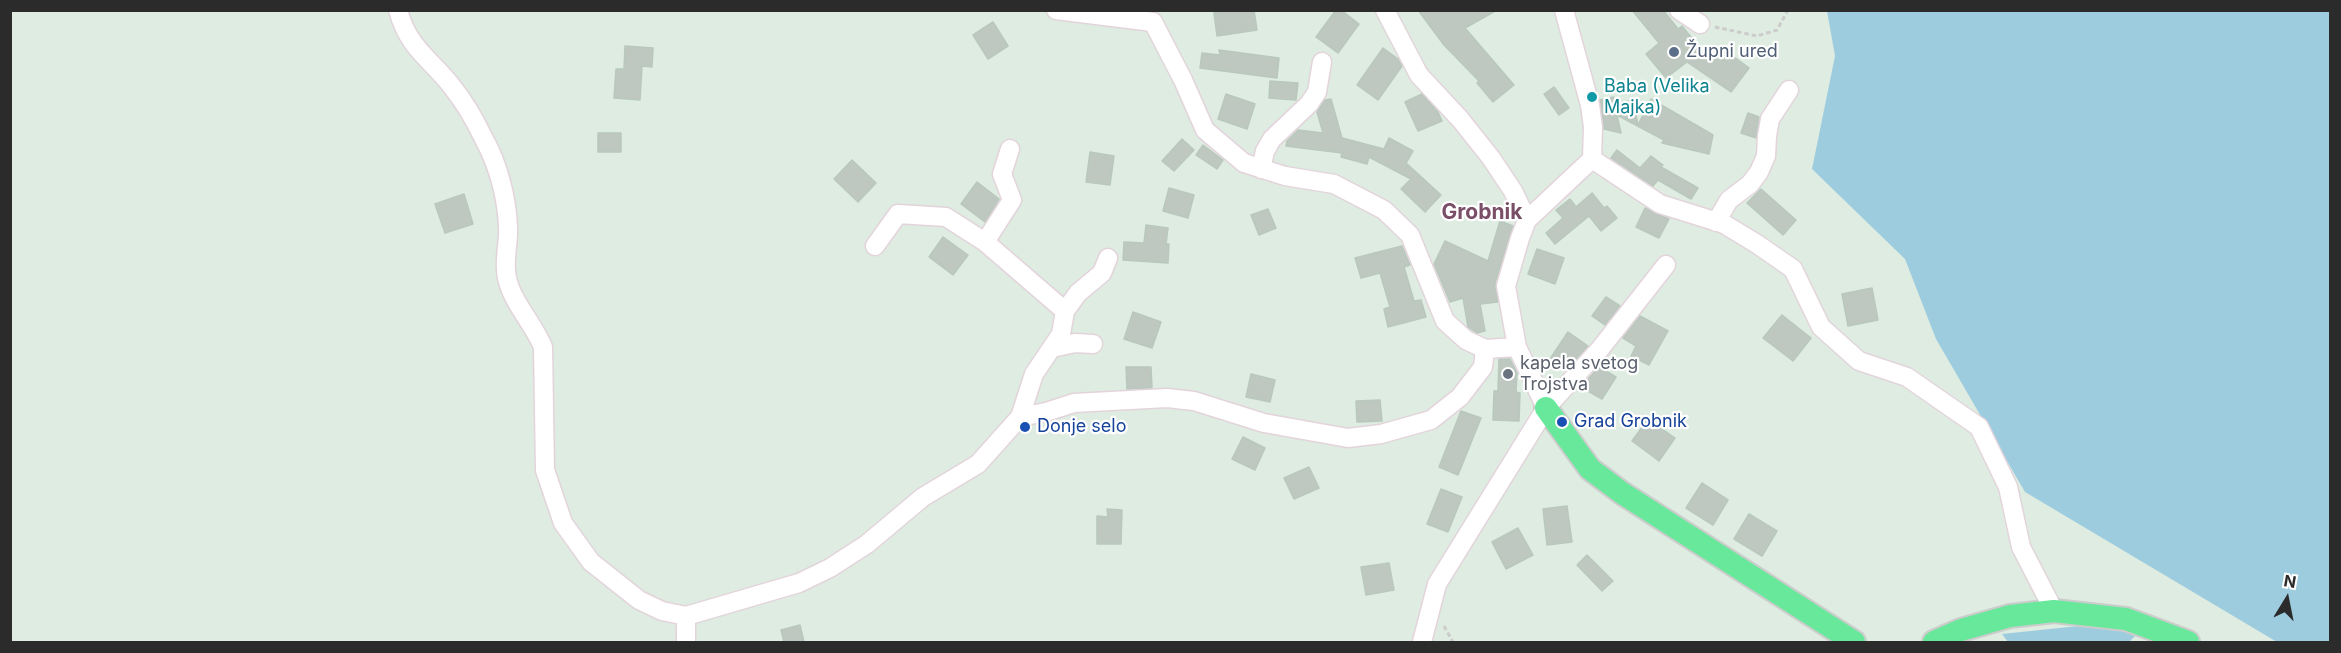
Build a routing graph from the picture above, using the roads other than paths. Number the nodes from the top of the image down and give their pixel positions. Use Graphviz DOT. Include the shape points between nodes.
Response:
graph roads {
  1 [pos="398,10"];
  2 [pos="1056,10"];
  3 [pos="1386,10"];
  4 [pos="1564,10"];
  5 [pos="1679,10"];
  6 [pos="1154,16"];
  7 [pos="1700,24"];
  8 [pos="1322,62"];
  9 [pos="1789,90"];
  10 [pos="1010,149"];
  11 [pos="1592,159"];
  12 [pos="1261,169"];
  13 [pos="1527,220"];
  14 [pos="1716,222"];
  15 [pos="985,242"];
  16 [pos="875,246"];
  17 [pos="1108,258"];
  18 [pos="1666,265"];
  19 [pos="1065,311"];
  20 [pos="1093,344"];
  21 [pos="1517,347"];
  22 [pos="1052,348"];
  23 [pos="1485,349"];
  24 [pos="1546,408"];
  25 [pos="1020,417"];
  26 [pos="2054,611"];
  27 [pos="686,616"];
  28 [pos="686,642"];
  29 [pos="1422,642"];
  30 [pos="1854,642"];
  31 [pos="1934,642"];
  32 [pos="2188,642"];
  1 -- 27 [label="street" via="401,24 416,50 450,84 485,140 501,184 508,227 506,276 543,347 545,470 563,523 591,562 639,600 662,611"];
  2 -- 6 [label="street"];
  3 -- 13 [label="street" via="1419,75 1491,158"];
  4 -- 11 [label="street" via="1590,105"];
  5 -- 7 [label="street"];
  6 -- 12 [label="street" via="1205,130 1244,163"];
  8 -- 12 [label="street" via="1317,92 1272,139"];
  9 -- 14 [label="street" via="1770,119 1766,156 1759,172 1729,200"];
  10 -- 15 [label="street" via="1002,174 1012,200"];
  11 -- 13 [label="street"];
  11 -- 14 [label="street" via="1660,204"];
  12 -- 23 [label="street" via="1334,184 1384,210 1410,235 1445,321 1466,340"];
  13 -- 21 [label="street" via="1506,286"];
  14 -- 26 [label="street" via="1757,243 1793,269 1821,327 1859,361 1907,377 1979,427 2008,487 2021,548"];
  15 -- 16 [label="street" via="946,217 898,214"];
  15 -- 19 [label="street"];
  17 -- 19 [label="street" via="1102,273 1078,293"];
  18 -- 24 [label="street" via="1600,349"];
  19 -- 22 [label="street" via="1061,334"];
  20 -- 22 [label="street"];
  21 -- 23 [label="street"];
  21 -- 24 [label="street"];
  22 -- 25 [label="street" via="1034,374"];
  23 -- 25 [label="street" via="1483,367 1460,397 1431,420 1382,434 1348,438 1264,423 1194,401 1167,398 1074,403"];
  24 -- 29 [label="street" via="1437,584"];
  24 -- 30 [label="main road" via="1590,469"];
  25 -- 27 [label="street" via="978,464 923,497 867,544 830,568 799,583"];
  26 -- 31 [label="main road" via="2010,616"];
  26 -- 32 [label="main road" via="2126,620"];
  27 -- 28 [label="street"];
}
